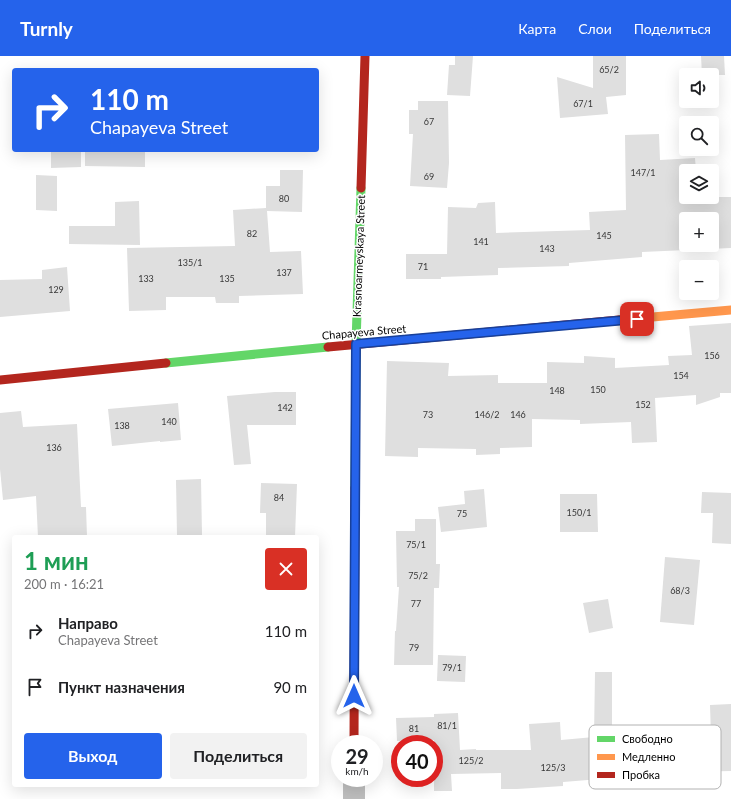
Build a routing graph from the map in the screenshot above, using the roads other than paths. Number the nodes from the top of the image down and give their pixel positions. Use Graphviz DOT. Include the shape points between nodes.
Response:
graph roads {
  1 [pos="365,56"];
  2 [pos="731,310"];
  3 [pos="356,344"];
  4 [pos="0,380"];
  5 [pos="354,735"];
  6 [pos="354,787"];
  7 [pos="354,799"];
  1 -- 3 [label="street, Krasnoarmeyskaya Street"];
  2 -- 3 [label="street, Chapayeva Street"];
  3 -- 4 [label="street, Chapayeva Street"];
  3 -- 5 [label="street, Krasnoarmeyskaya Street"];
  6 -- 7 [label="street"];
}
